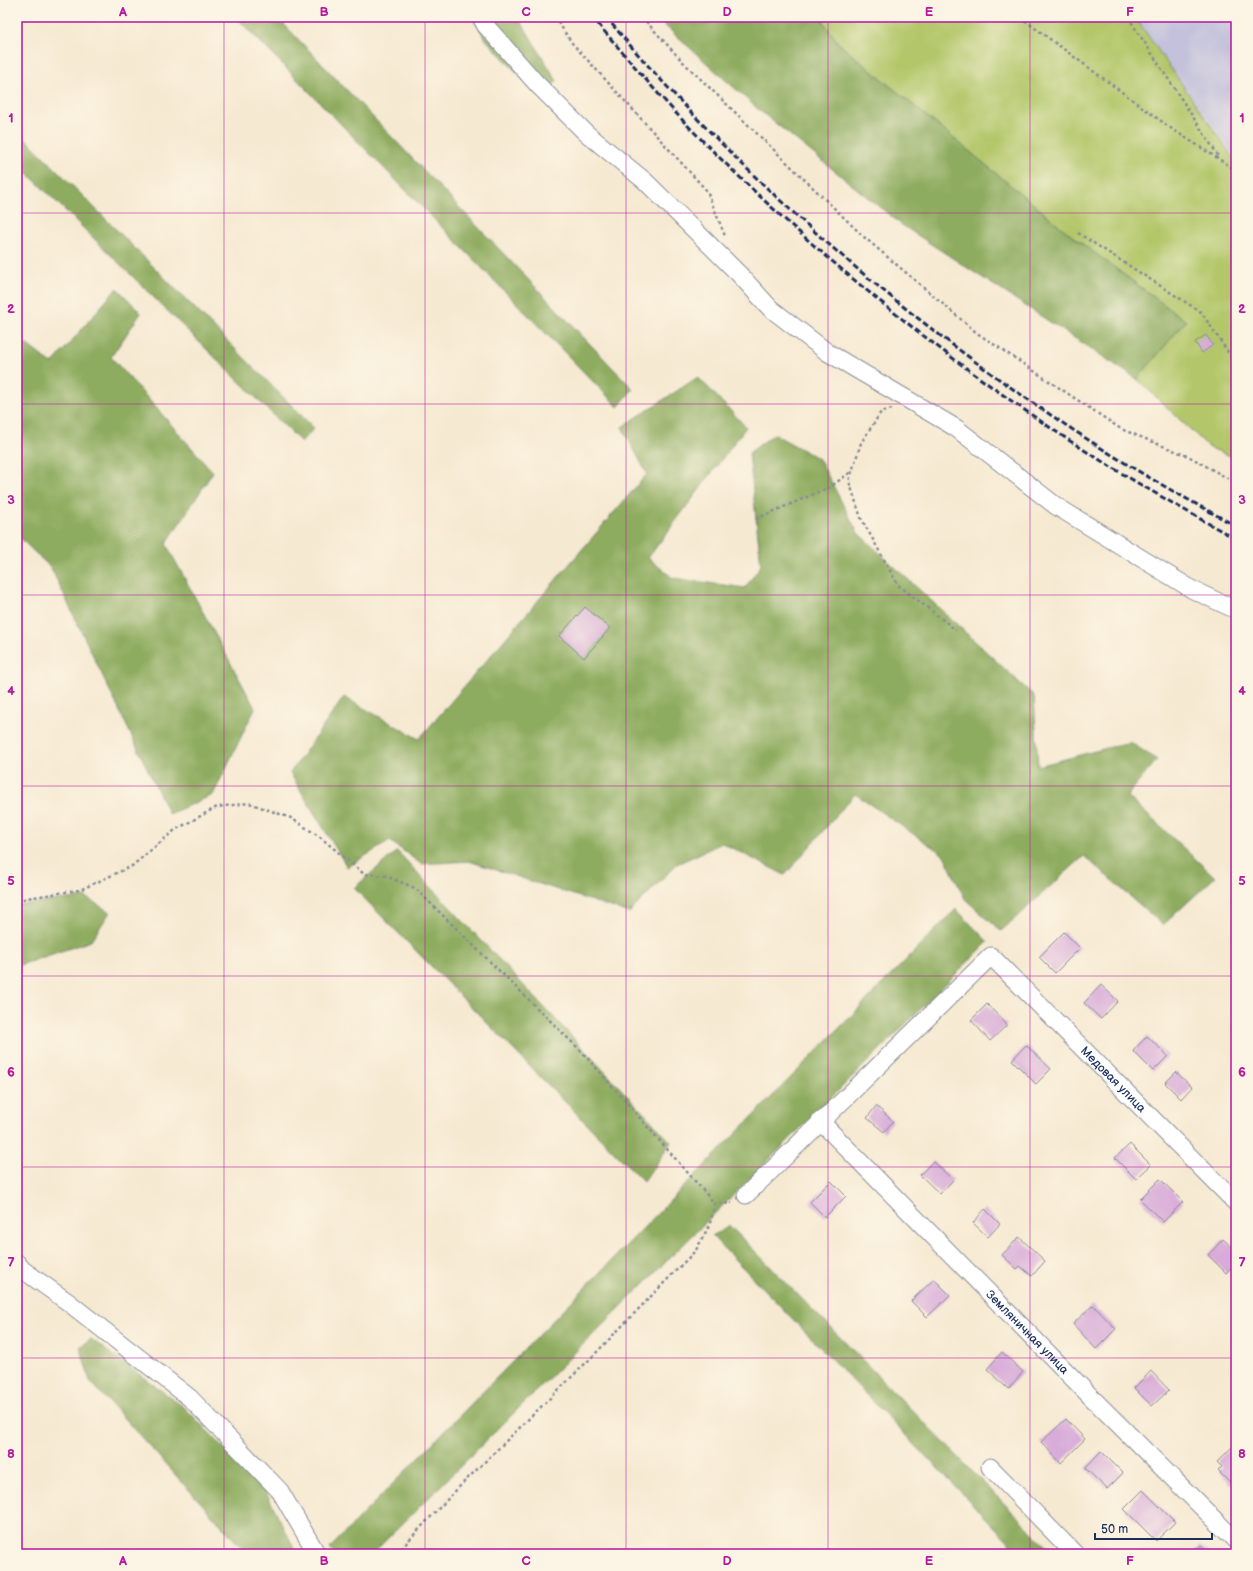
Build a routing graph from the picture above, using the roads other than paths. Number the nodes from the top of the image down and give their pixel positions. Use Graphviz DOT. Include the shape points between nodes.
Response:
graph roads {
  1 [pos="480,17"];
  2 [pos="1236,610"];
  3 [pos="820,1121"];
  4 [pos="746,1195"];
  5 [pos="1236,1203"];
  6 [pos="19,1268"];
  7 [pos="990,1467"];
  8 [pos="1236,1541"];
  9 [pos="317,1554"];
  10 [pos="1075,1554"];
  1 -- 2 [label="street" via="537,84 586,133 645,181 770,308 827,352 956,428 1056,506 1193,590"];
  3 -- 4 [label="street"];
  3 -- 5 [label="street, Медовая улица" via="991,956"];
  3 -- 8 [label="street, Земляничная улица"];
  6 -- 9 [label="street" via="68,1302 190,1398 280,1491"];
  7 -- 10 [label="street"];
}
